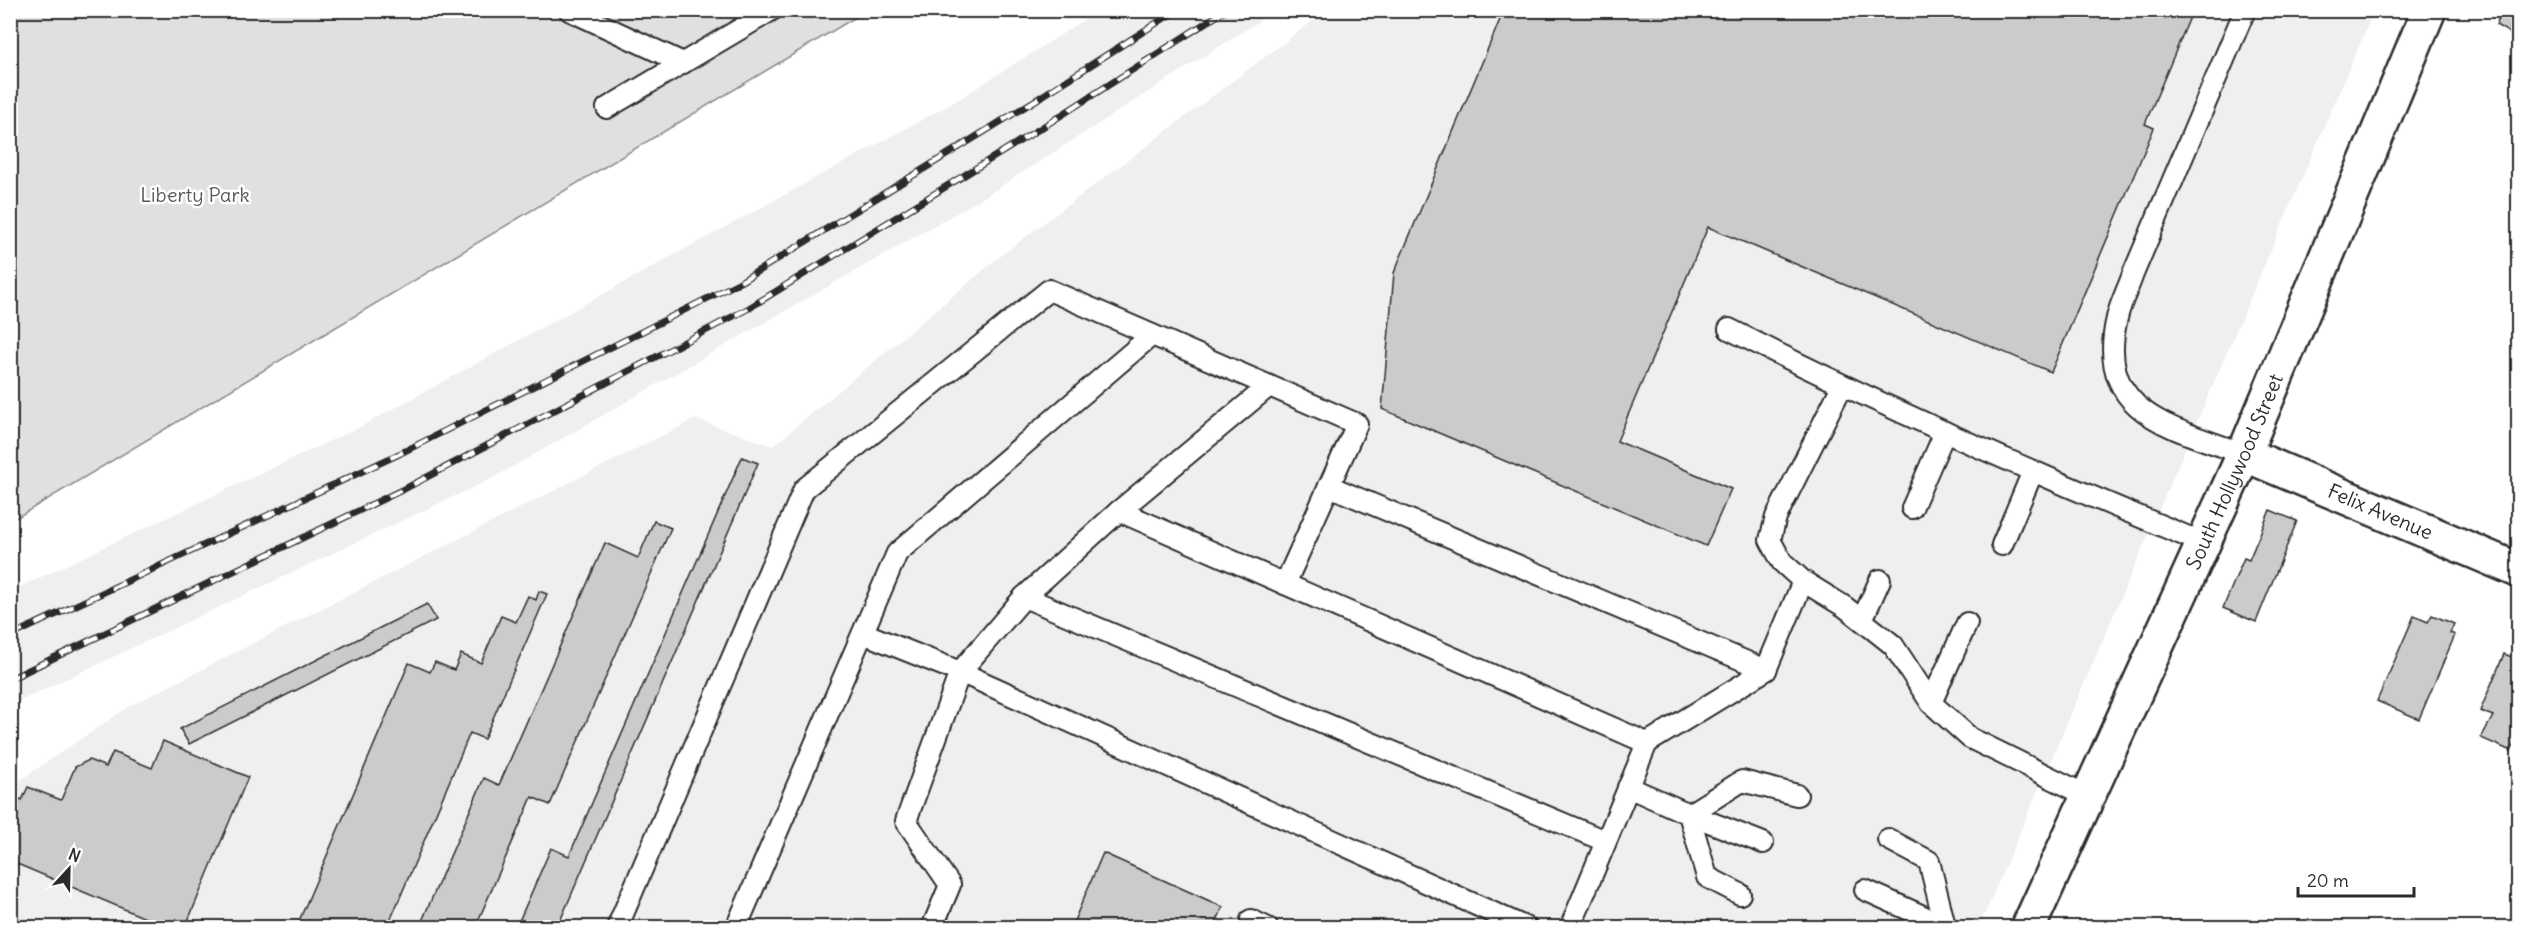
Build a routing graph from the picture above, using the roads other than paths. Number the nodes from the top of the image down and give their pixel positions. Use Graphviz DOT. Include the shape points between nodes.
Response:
graph roads {
  1 [pos="569,10"];
  2 [pos="772,10"];
  3 [pos="2245,10"];
  4 [pos="2429,10"];
  5 [pos="683,63"];
  6 [pos="607,108"];
  7 [pos="1729,329"];
  8 [pos="1152,335"];
  9 [pos="1269,386"];
  10 [pos="1842,386"];
  11 [pos="1945,432"];
  12 [pos="2244,454"];
  13 [pos="2033,471"];
  14 [pos="1329,486"];
  15 [pos="1912,508"];
  16 [pos="1119,511"];
  17 [pos="2203,543"];
  18 [pos="2002,545"];
  19 [pos="2518,570"];
  20 [pos="1880,580"];
  21 [pos="1803,581"];
  22 [pos="1285,584"];
  23 [pos="1024,597"];
  24 [pos="1862,620"];
  25 [pos="1967,623"];
  26 [pos="863,633"];
  27 [pos="1766,670"];
  28 [pos="960,672"];
  29 [pos="1931,703"];
  30 [pos="1647,743"];
  31 [pos="1628,787"];
  32 [pos="1797,795"];
  33 [pos="2088,796"];
  34 [pos="1689,814"];
  35 [pos="1888,839"];
  36 [pos="1605,841"];
  37 [pos="1763,843"];
  38 [pos="1865,890"];
  39 [pos="1740,894"];
  40 [pos="617,927"];
  41 [pos="736,927"];
  42 [pos="932,927"];
  43 [pos="1527,927"];
  44 [pos="1570,927"];
  45 [pos="1945,927"];
  46 [pos="2028,927"];
  1 -- 5 [label="lane"];
  2 -- 5 [label="lane"];
  3 -- 12 [label="lane" via="2133,274 2116,318 2113,348 2115,376 2131,403 2167,426"];
  4 -- 12 [label="main road, South Hollywood Street"];
  5 -- 6 [label="lane"];
  7 -- 10 [label="lane"];
  8 -- 9 [label="lane"];
  8 -- 26 [label="lane" via="897,553"];
  8 -- 40 [label="lane" via="1049,290 804,489"];
  9 -- 14 [label="lane" via="1357,424"];
  9 -- 16 [label="lane"];
  10 -- 11 [label="lane"];
  10 -- 21 [label="lane" via="1776,517 1770,540 1782,562"];
  11 -- 13 [label="lane"];
  11 -- 15 [label="lane"];
  12 -- 17 [label="main road, South Hollywood Street"];
  12 -- 19 [label="main road, Felix Avenue"];
  13 -- 17 [label="lane"];
  13 -- 18 [label="lane"];
  14 -- 22 [label="lane"];
  14 -- 27 [label="lane"];
  16 -- 22 [label="lane"];
  16 -- 23 [label="lane"];
  17 -- 33 [label="main road, South Hollywood Street"];
  20 -- 24 [label="lane"];
  21 -- 24 [label="lane"];
  21 -- 27 [label="lane"];
  22 -- 30 [label="lane"];
  23 -- 28 [label="lane"];
  23 -- 36 [label="lane"];
  24 -- 29 [label="lane" via="1893,645"];
  25 -- 29 [label="lane"];
  26 -- 28 [label="lane"];
  26 -- 41 [label="lane"];
  27 -- 30 [label="lane"];
  28 -- 42 [label="lane" via="906,821 950,885"];
  28 -- 43 [label="lane"];
  29 -- 33 [label="lane" via="1970,738"];
  30 -- 31 [label="lane"];
  31 -- 34 [label="lane"];
  31 -- 36 [label="lane"];
  32 -- 34 [label="lane" via="1742,781"];
  33 -- 46 [label="main road, South Hollywood Street"];
  34 -- 37 [label="lane"];
  34 -- 39 [label="lane" via="1707,878"];
  35 -- 45 [label="lane" via="1929,861"];
  36 -- 44 [label="lane"];
  38 -- 45 [label="lane"];
}
